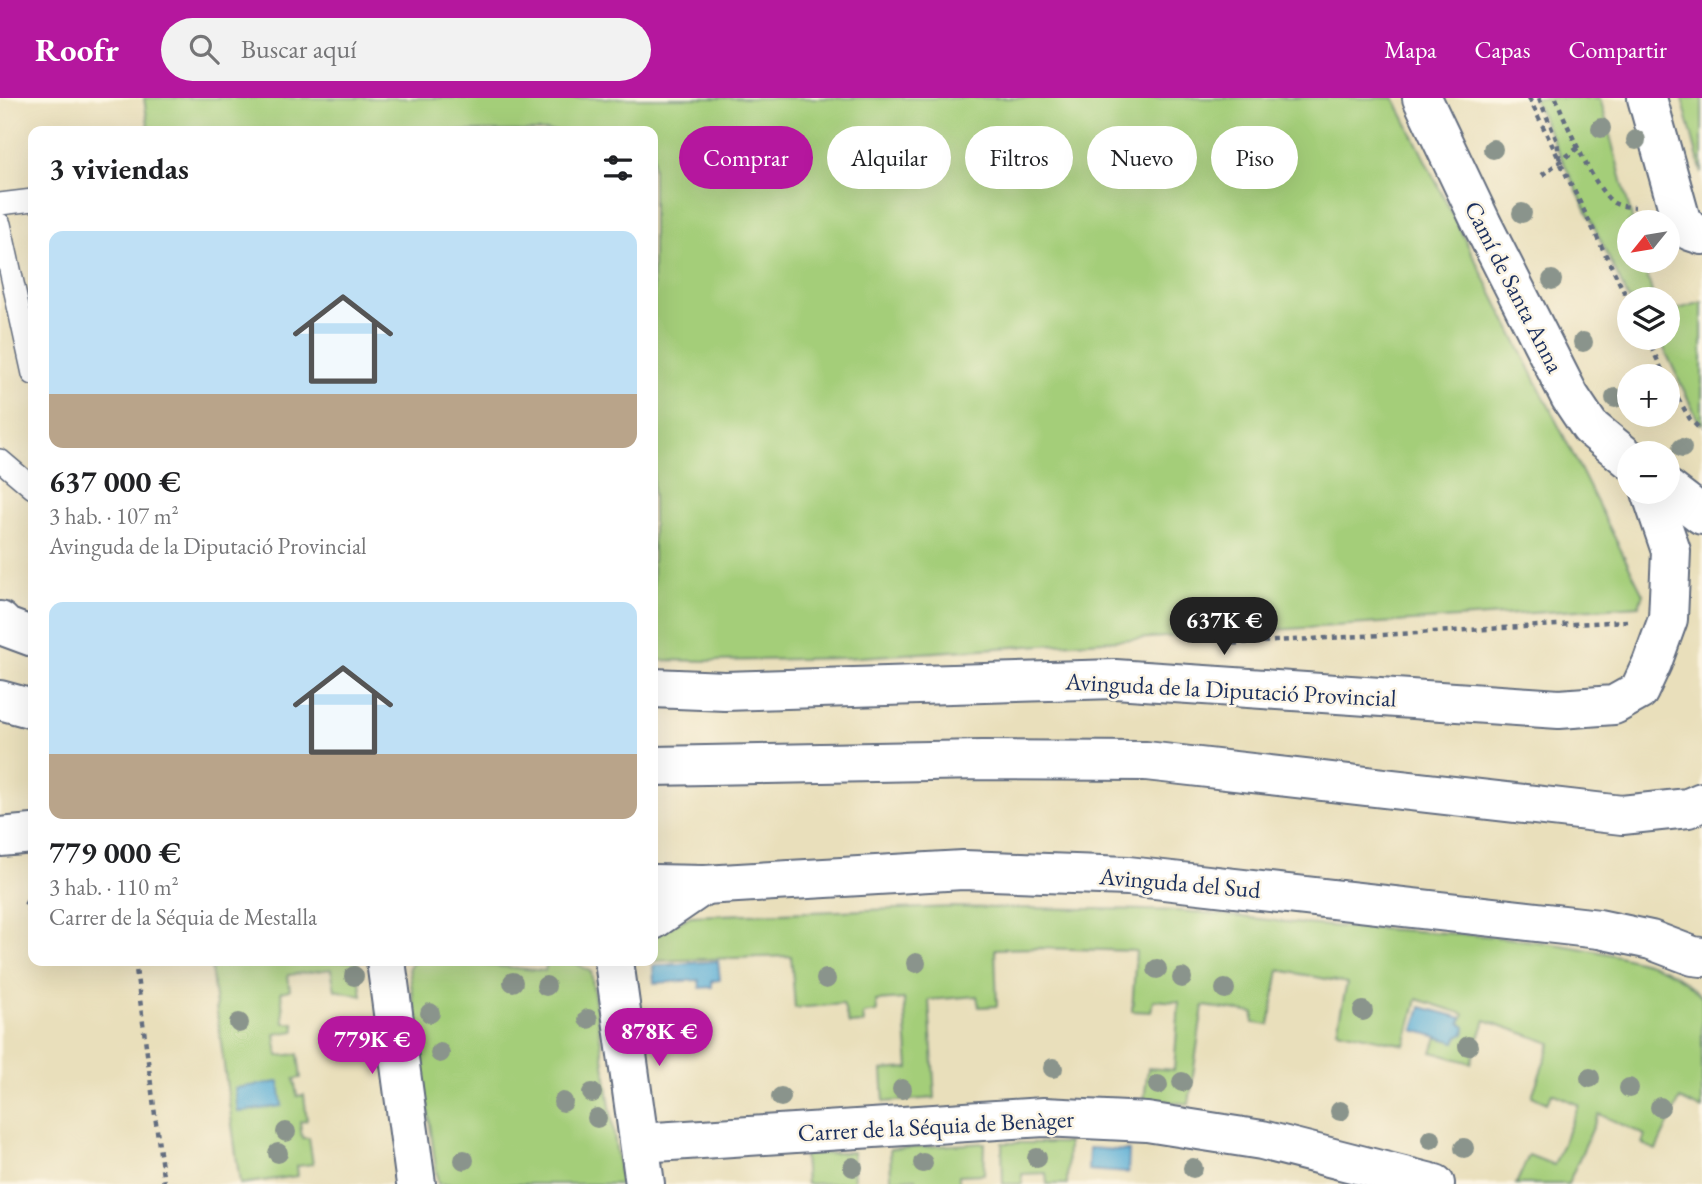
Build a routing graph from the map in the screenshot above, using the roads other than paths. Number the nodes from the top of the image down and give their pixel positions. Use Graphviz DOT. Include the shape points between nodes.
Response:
graph roads {
  1 [pos="1422,98"];
  2 [pos="1441,98"];
  3 [pos="1647,98"];
  4 [pos="28,201"];
  5 [pos="0,204"];
  6 [pos="0,224"];
  7 [pos="1482,224"];
  8 [pos="1696,233"];
  9 [pos="28,351"];
  10 [pos="1617,449"];
  11 [pos="0,460"];
  12 [pos="28,484"];
  13 [pos="1680,498"];
  14 [pos="1655,504"];
  15 [pos="1702,515"];
  16 [pos="0,621"];
  17 [pos="28,635"];
  18 [pos="658,688"];
  19 [pos="0,700"];
  20 [pos="28,708"];
  21 [pos="658,766"];
  22 [pos="1702,802"];
  23 [pos="28,834"];
  24 [pos="0,837"];
  25 [pos="658,884"];
  26 [pos="704,885"];
  27 [pos="658,917"];
  28 [pos="1702,957"];
  29 [pos="387,966"];
  30 [pos="615,966"];
  31 [pos="640,1143"];
  32 [pos="416,1184"];
  33 [pos="645,1184"];
  34 [pos="1435,1184"];
  1 -- 7 [label="street, Camí de Santa Anna"];
  2 -- 7 [label="street"];
  3 -- 8 [label="street" via="1675,205 1681,219"];
  4 -- 5 [label="lane"];
  6 -- 9 [label="lane"];
  7 -- 10 [label="street, Camí de Santa Anna" via="1570,397 1590,427"];
  11 -- 12 [label="lane"];
  13 -- 15 [label="street"];
  14 -- 18 [label="street, Avinguda de la Diputació Provincial" via="1671,551 1668,619 1639,691 1614,705 1559,709 1115,679 725,691"];
  16 -- 17 [label="street"];
  19 -- 20 [label="street"];
  21 -- 22 [label="street" via="1146,761 1622,815 1688,808"];
  23 -- 24 [label="street"];
  25 -- 26 [label="street, Avinguda del Sud"];
  26 -- 27 [label="street"];
  26 -- 28 [label="street, Avinguda del Sud" via="963,870 1128,876 1599,929"];
  29 -- 32 [label="street"];
  30 -- 31 [label="street"];
  31 -- 33 [label="street"];
  31 -- 34 [label="street, Carrer de la Séquia de Benàger" via="1044,1117 1147,1122 1262,1140"];
}
